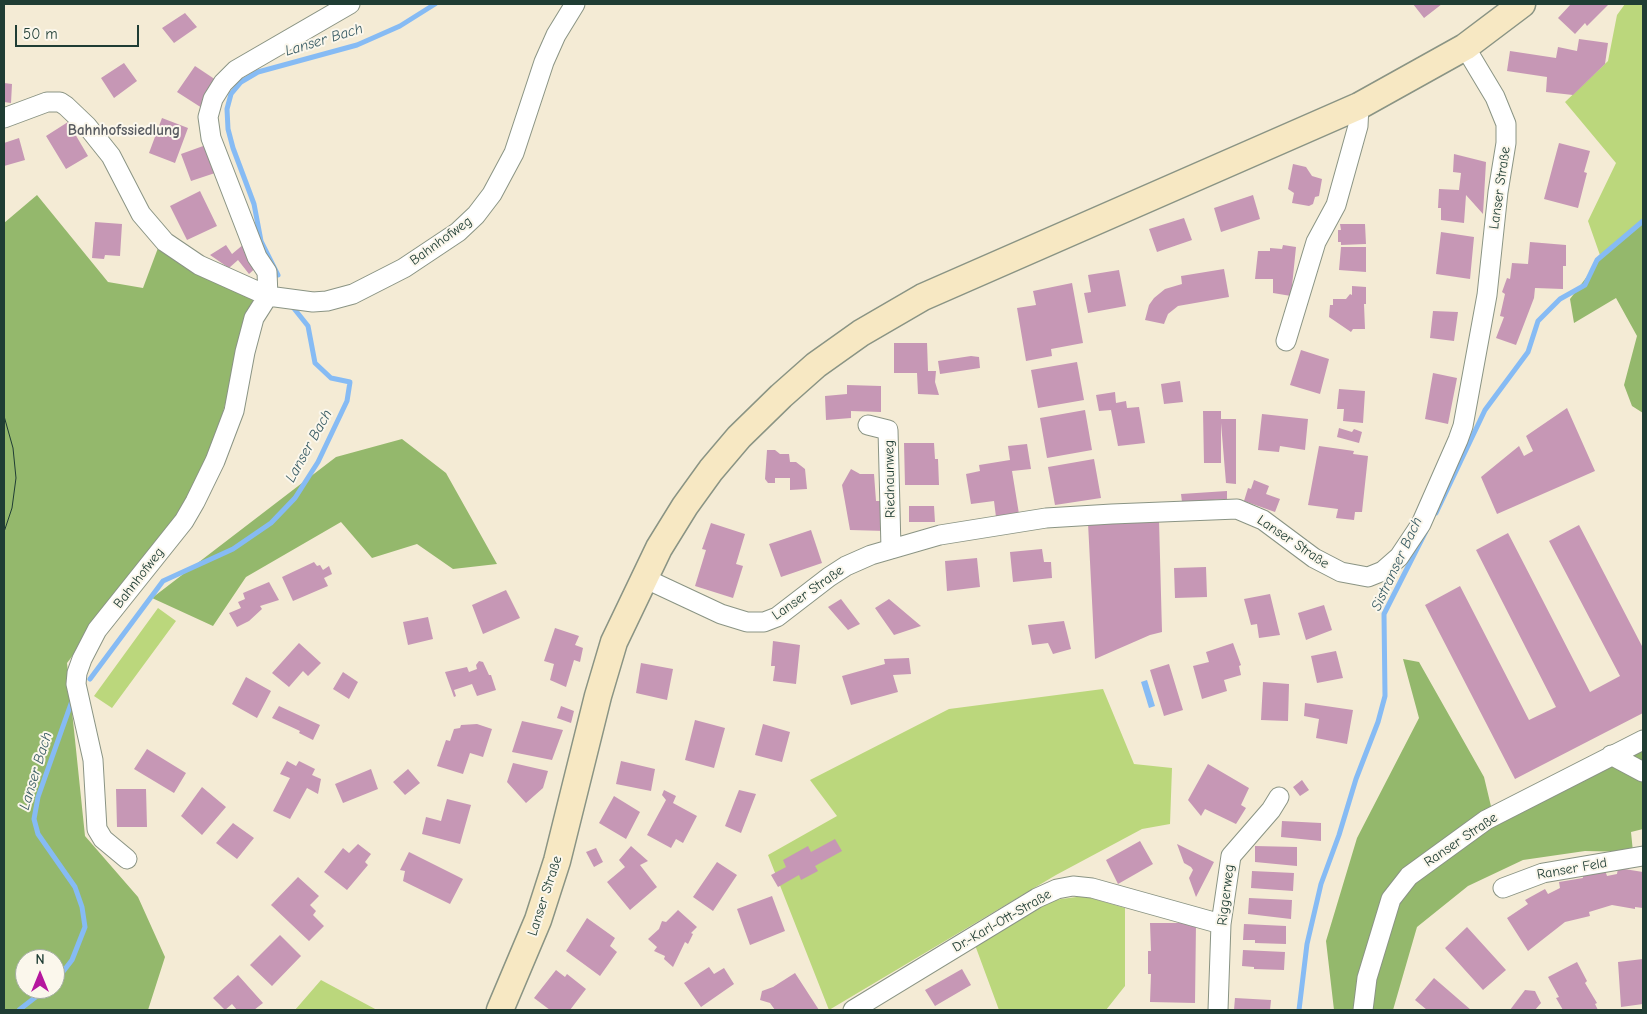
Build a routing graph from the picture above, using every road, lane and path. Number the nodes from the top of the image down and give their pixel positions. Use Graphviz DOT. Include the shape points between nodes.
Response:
graph roads {
  1 [pos="350,4"];
  2 [pos="575,4"];
  3 [pos="1522,4"];
  4 [pos="1465,47"];
  5 [pos="1359,106"];
  6 [pos="4,118"];
  7 [pos="268,296"];
  8 [pos="1286,341"];
  9 [pos="868,425"];
  10 [pos="891,549"];
  11 [pos="644,578"];
  12 [pos="1643,740"];
  13 [pos="1611,755"];
  14 [pos="1643,772"];
  15 [pos="1279,797"];
  16 [pos="1643,856"];
  17 [pos="127,858"];
  18 [pos="1503,888"];
  19 [pos="1221,924"];
  20 [pos="500,1010"];
  21 [pos="853,1010"];
  22 [pos="1218,1010"];
  23 [pos="1363,1010"];
  1 -- 7 [label="street" via="236,70 222,83 213,99 208,117 211,138 257,257 267,272"];
  2 -- 7 [label="street, Bahnhofweg" via="544,62 514,153 492,194 476,215 458,232 420,258 353,294 313,302"];
  3 -- 4 [label="main road, Lanser Straße"];
  4 -- 5 [label="main road, Lanser Straße"];
  4 -- 10 [label="street, Lanser Straße" via="1495,96 1506,124 1487,295 1463,426 1421,524 1395,562 1376,575 1351,575 1314,558 1263,520 1237,509 1040,519 940,535"];
  5 -- 8 [label="street" via="1358,126 1336,205 1316,242"];
  5 -- 11 [label="main road, Lanser Straße" via="923,297 861,333 816,365 739,437 685,506"];
  6 -- 7 [label="street, Bahnhofweg" via="47,102 60,102 66,106 111,156 141,214 165,242 199,265"];
  7 -- 17 [label="street, Bahnhofweg" via="249,333 234,411 195,502 184,521 97,630 77,673 76,684 93,760 97,829 103,840"];
  9 -- 10 [label="street, Riednaunweg" via="888,430"];
  10 -- 11 [label="street, Lanser Straße" via="846,566 777,617 764,622 747,622 721,614"];
  11 -- 20 [label="main road, Lanser Straße" via="614,642 557,861 538,920"];
  12 -- 13 [label="street, Ranser Straße"];
  13 -- 14 [label="street"];
  13 -- 23 [label="street, Ranser Straße" via="1486,820 1423,865 1398,888 1391,899 1369,969"];
  15 -- 19 [label="street, Riggerweg" via="1231,856"];
  16 -- 18 [label="street, Ranser Feld" via="1543,873"];
  19 -- 21 [label="street, Dr.-Karl-Ott-Straße" via="1092,888 1073,886 1057,889"];
  19 -- 22 [label="street, Riggerweg"];
}
